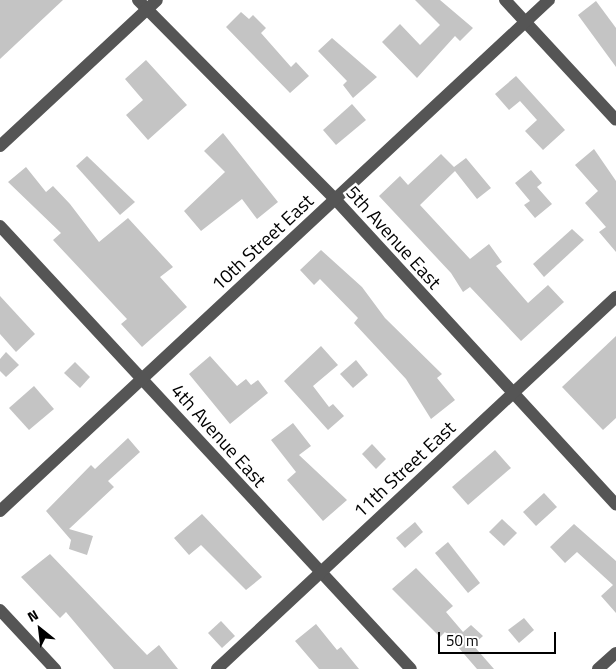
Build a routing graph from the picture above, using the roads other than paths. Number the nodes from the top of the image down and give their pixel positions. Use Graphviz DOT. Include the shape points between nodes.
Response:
graph roads {
  1 [pos="157,0"];
  2 [pos="505,0"];
  3 [pos="549,0"];
  4 [pos="142,5"];
  5 [pos="525,22"];
  6 [pos="616,120"];
  7 [pos="0,146"];
  8 [pos="335,199"];
  9 [pos="0,226"];
  10 [pos="616,297"];
  11 [pos="142,378"];
  12 [pos="512,394"];
  13 [pos="616,505"];
  14 [pos="0,511"];
  15 [pos="320,573"];
  16 [pos="0,610"];
  17 [pos="616,653"];
  18 [pos="55,669"];
  19 [pos="217,669"];
  20 [pos="411,669"];
  21 [pos="598,669"];
  1 -- 4 [label="street"];
  2 -- 5 [label="street"];
  3 -- 5 [label="street, 10th Street East"];
  4 -- 7 [label="street"];
  4 -- 8 [label="street, 5th Avenue East"];
  5 -- 6 [label="street"];
  5 -- 8 [label="street, 10th Street East"];
  8 -- 11 [label="street, 10th Street East"];
  8 -- 12 [label="street, 5th Avenue East"];
  9 -- 11 [label="street, 4th Avenue East"];
  10 -- 12 [label="street, 11th Street East"];
  11 -- 14 [label="street, 10th Street East"];
  11 -- 15 [label="street, 4th Avenue East"];
  12 -- 13 [label="street, 5th Avenue East"];
  12 -- 15 [label="street, 11th Street East"];
  15 -- 19 [label="street, 11th Street East"];
  15 -- 20 [label="street, 4th Avenue East"];
  16 -- 18 [label="street"];
  17 -- 21 [label="street"];
}
